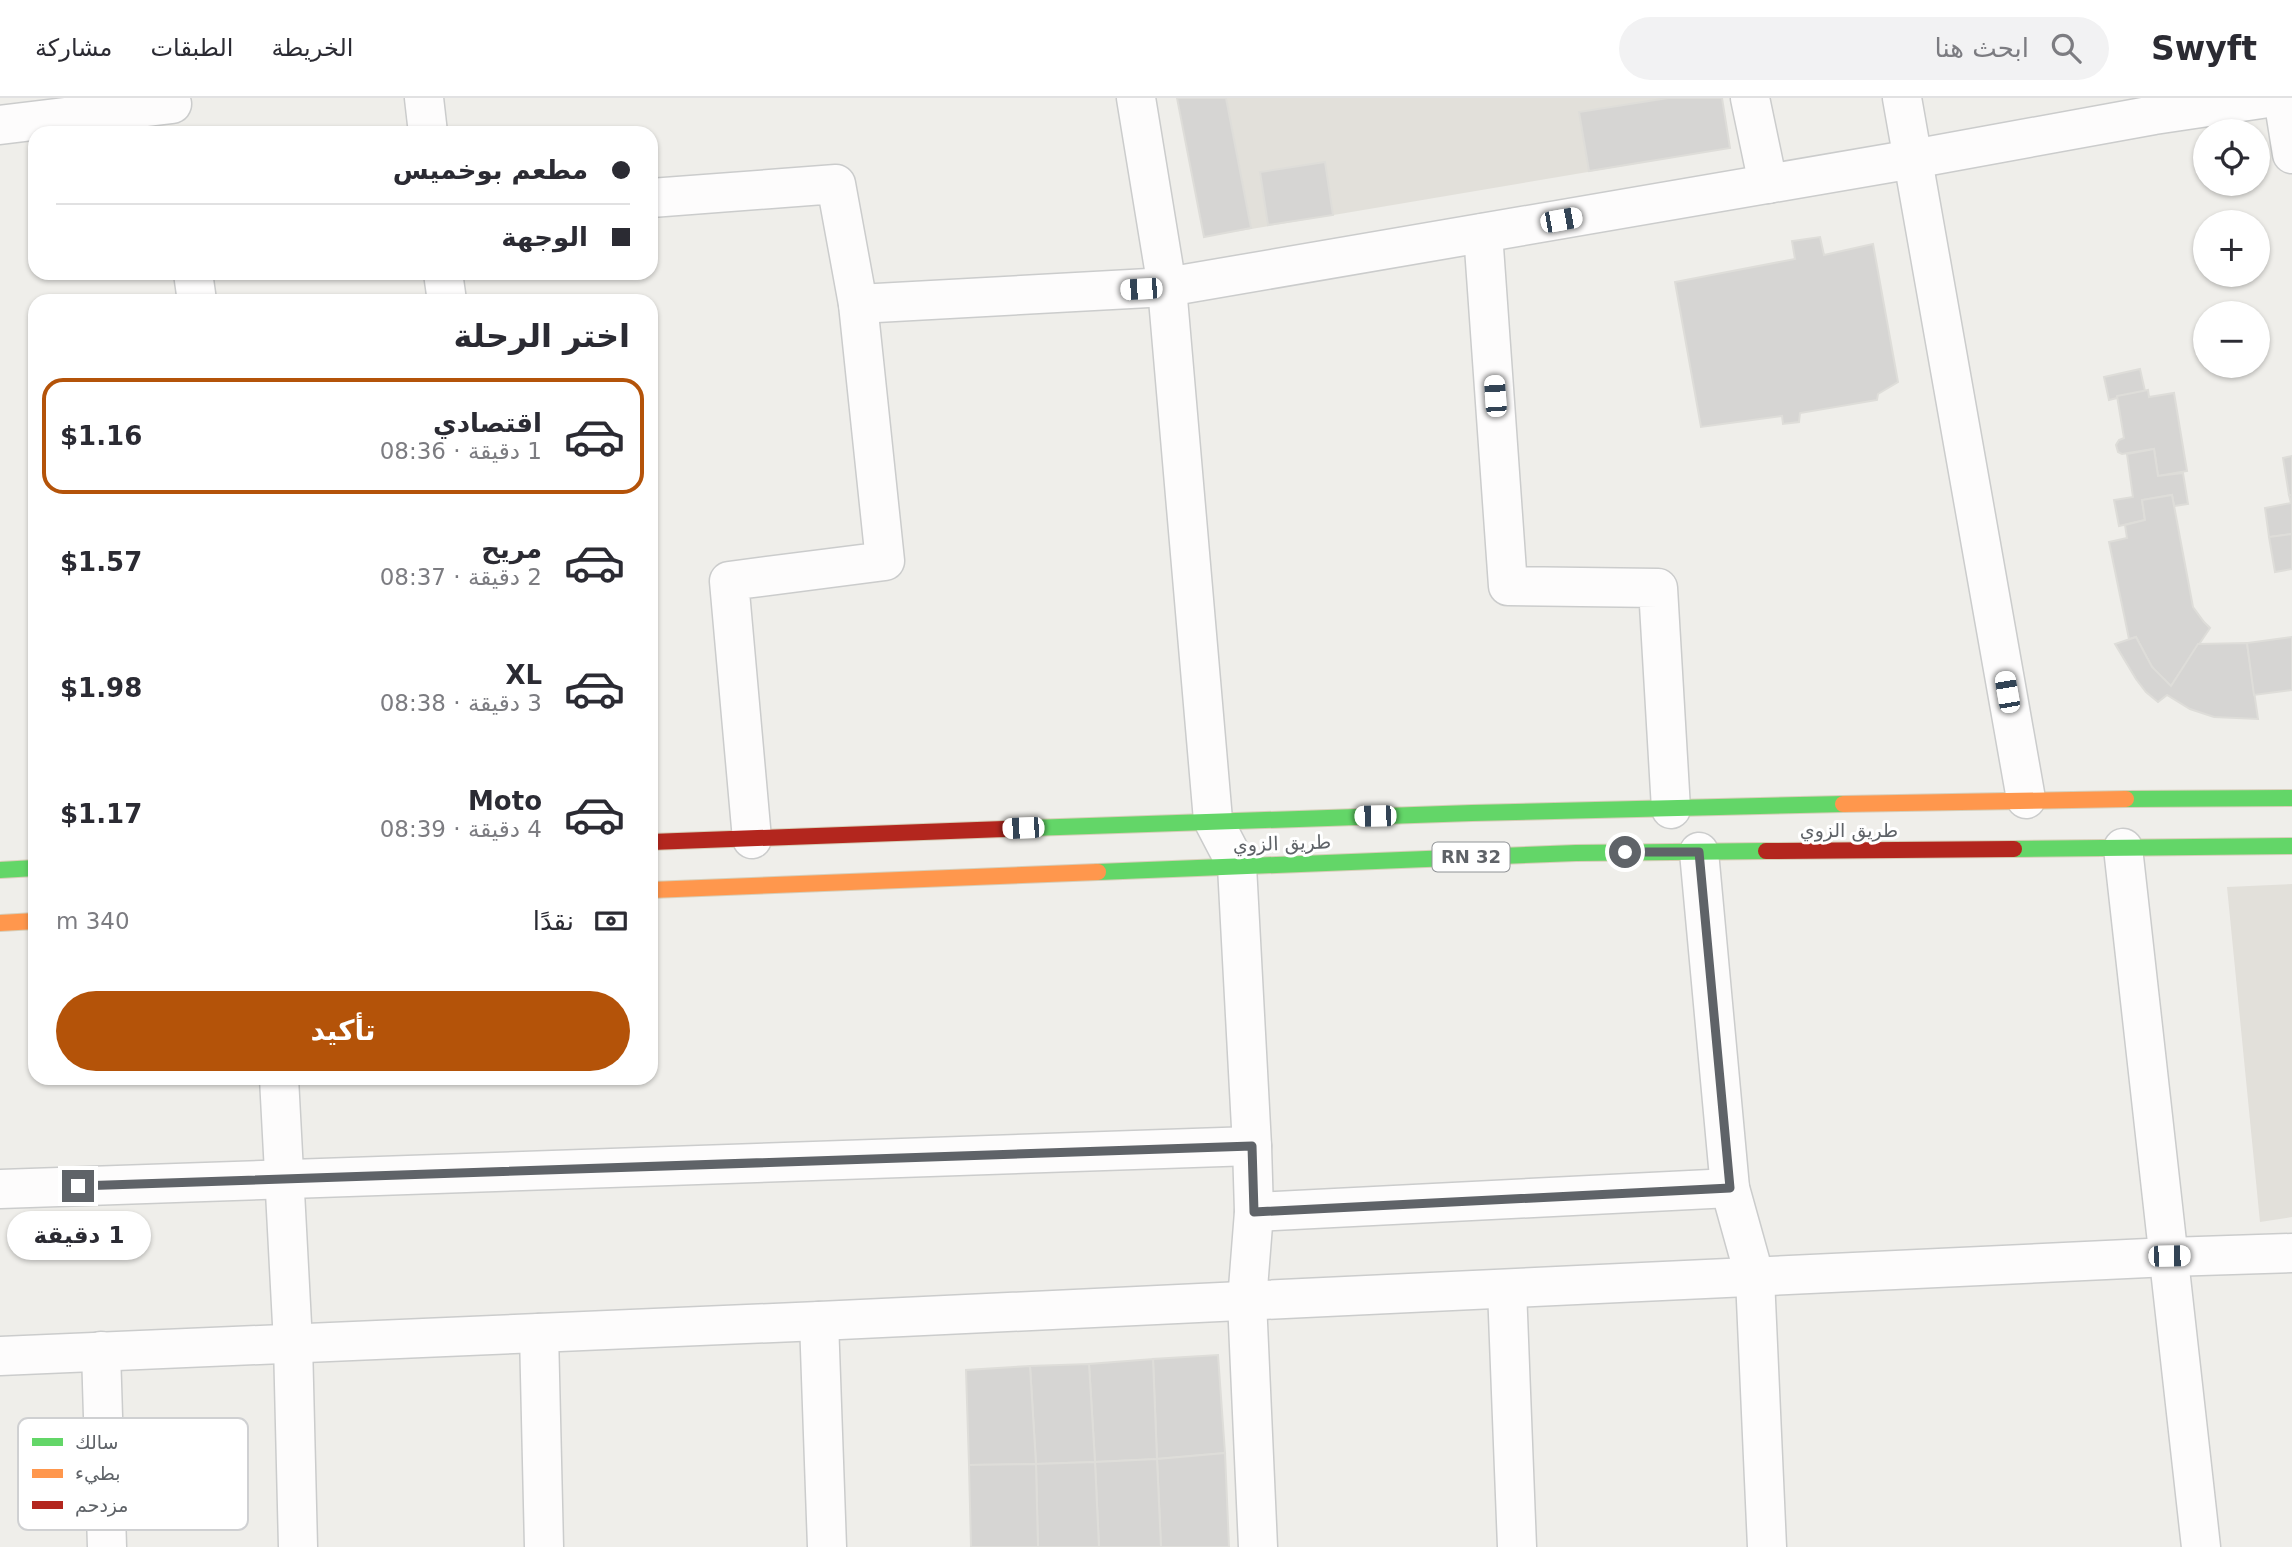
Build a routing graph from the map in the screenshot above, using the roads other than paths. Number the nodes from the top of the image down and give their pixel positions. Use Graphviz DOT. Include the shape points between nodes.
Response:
graph roads {
  1 [pos="424,98"];
  2 [pos="1136,98"];
  3 [pos="1750,98"];
  4 [pos="1902,98"];
  5 [pos="2268,98"];
  6 [pos="2283,98"];
  7 [pos="2154,107"];
  8 [pos="173,112"];
  9 [pos="0,125"];
  10 [pos="427,126"];
  11 [pos="2292,154"];
  12 [pos="1913,159"];
  13 [pos="1768,184"];
  14 [pos="658,197"];
  15 [pos="1483,233"];
  16 [pos="1167,287"];
  17 [pos="858,304"];
  18 [pos="2292,798"];
  19 [pos="2026,799"];
  20 [pos="1671,809"];
  21 [pos="1213,820"];
  22 [pos="752,839"];
  23 [pos="658,842"];
  24 [pos="2292,846"];
  25 [pos="2123,848"];
  26 [pos="1699,852"];
  27 [pos="1237,866"];
  28 [pos="28,868"];
  29 [pos="0,870"];
  30 [pos="658,890"];
  31 [pos="28,921"];
  32 [pos="0,923"];
  33 [pos="279,1085"];
  34 [pos="1252,1146"];
  35 [pos="285,1179"];
  36 [pos="1730,1188"];
  37 [pos="0,1189"];
  38 [pos="1254,1212"];
  39 [pos="2292,1253"];
  40 [pos="2169,1256"];
  41 [pos="1755,1278"];
  42 [pos="1507,1289"];
  43 [pos="1248,1301"];
  44 [pos="819,1321"];
  45 [pos="539,1333"];
  46 [pos="293,1343"];
  47 [pos="100,1351"];
  48 [pos="0,1356"];
  49 [pos="102,1418"];
  50 [pos="298,1547"];
  51 [pos="544,1547"];
  52 [pos="827,1547"];
  53 [pos="1258,1547"];
  54 [pos="1517,1547"];
  55 [pos="1767,1547"];
  56 [pos="2201,1547"];
  1 -- 10 [label="street"];
  2 -- 16 [label="street"];
  3 -- 13 [label="street"];
  4 -- 12 [label="street"];
  5 -- 7 [label="street"];
  6 -- 11 [label="street"];
  7 -- 12 [label="street"];
  8 -- 9 [label="street"];
  12 -- 13 [label="street"];
  12 -- 19 [label="street"];
  13 -- 15 [label="street"];
  14 -- 17 [label="street" via="836,184"];
  15 -- 16 [label="street"];
  15 -- 20 [label="street" via="1508,586 1658,588"];
  16 -- 17 [label="street"];
  16 -- 21 [label="street"];
  17 -- 22 [label="street" via="885,561 729,581"];
  18 -- 19 [label="main road, طريق الزوي / RN 32"];
  19 -- 20 [label="main road, طريق الزوي / RN 32"];
  20 -- 21 [label="main road, طريق الزوي / RN 32"];
  21 -- 22 [label="main road, طريق الزوي / RN 32"];
  21 -- 27 [label="street"];
  22 -- 23 [label="main road, طريق الزوي / RN 32"];
  24 -- 25 [label="main road, طريق الزوي / RN 32"];
  25 -- 26 [label="main road, طريق الزوي / RN 32"];
  25 -- 40 [label="street"];
  26 -- 27 [label="main road, طريق الزوي / RN 32"];
  26 -- 36 [label="street"];
  27 -- 30 [label="main road, طريق الزوي / RN 32"];
  27 -- 34 [label="street"];
  28 -- 29 [label="main road"];
  31 -- 32 [label="main road"];
  33 -- 35 [label="street"];
  34 -- 35 [label="street"];
  34 -- 38 [label="street"];
  35 -- 37 [label="street"];
  35 -- 46 [label="street"];
  36 -- 38 [label="street"];
  36 -- 41 [label="street"];
  38 -- 43 [label="street"];
  39 -- 40 [label="street"];
  40 -- 41 [label="street"];
  40 -- 56 [label="street"];
  41 -- 42 [label="street"];
  41 -- 55 [label="street"];
  42 -- 43 [label="street"];
  42 -- 54 [label="street"];
  43 -- 44 [label="street"];
  43 -- 53 [label="street"];
  44 -- 45 [label="street"];
  44 -- 52 [label="street"];
  45 -- 46 [label="street"];
  45 -- 51 [label="street"];
  46 -- 47 [label="street"];
  46 -- 50 [label="street"];
  47 -- 48 [label="street"];
  47 -- 49 [label="street"];
}
